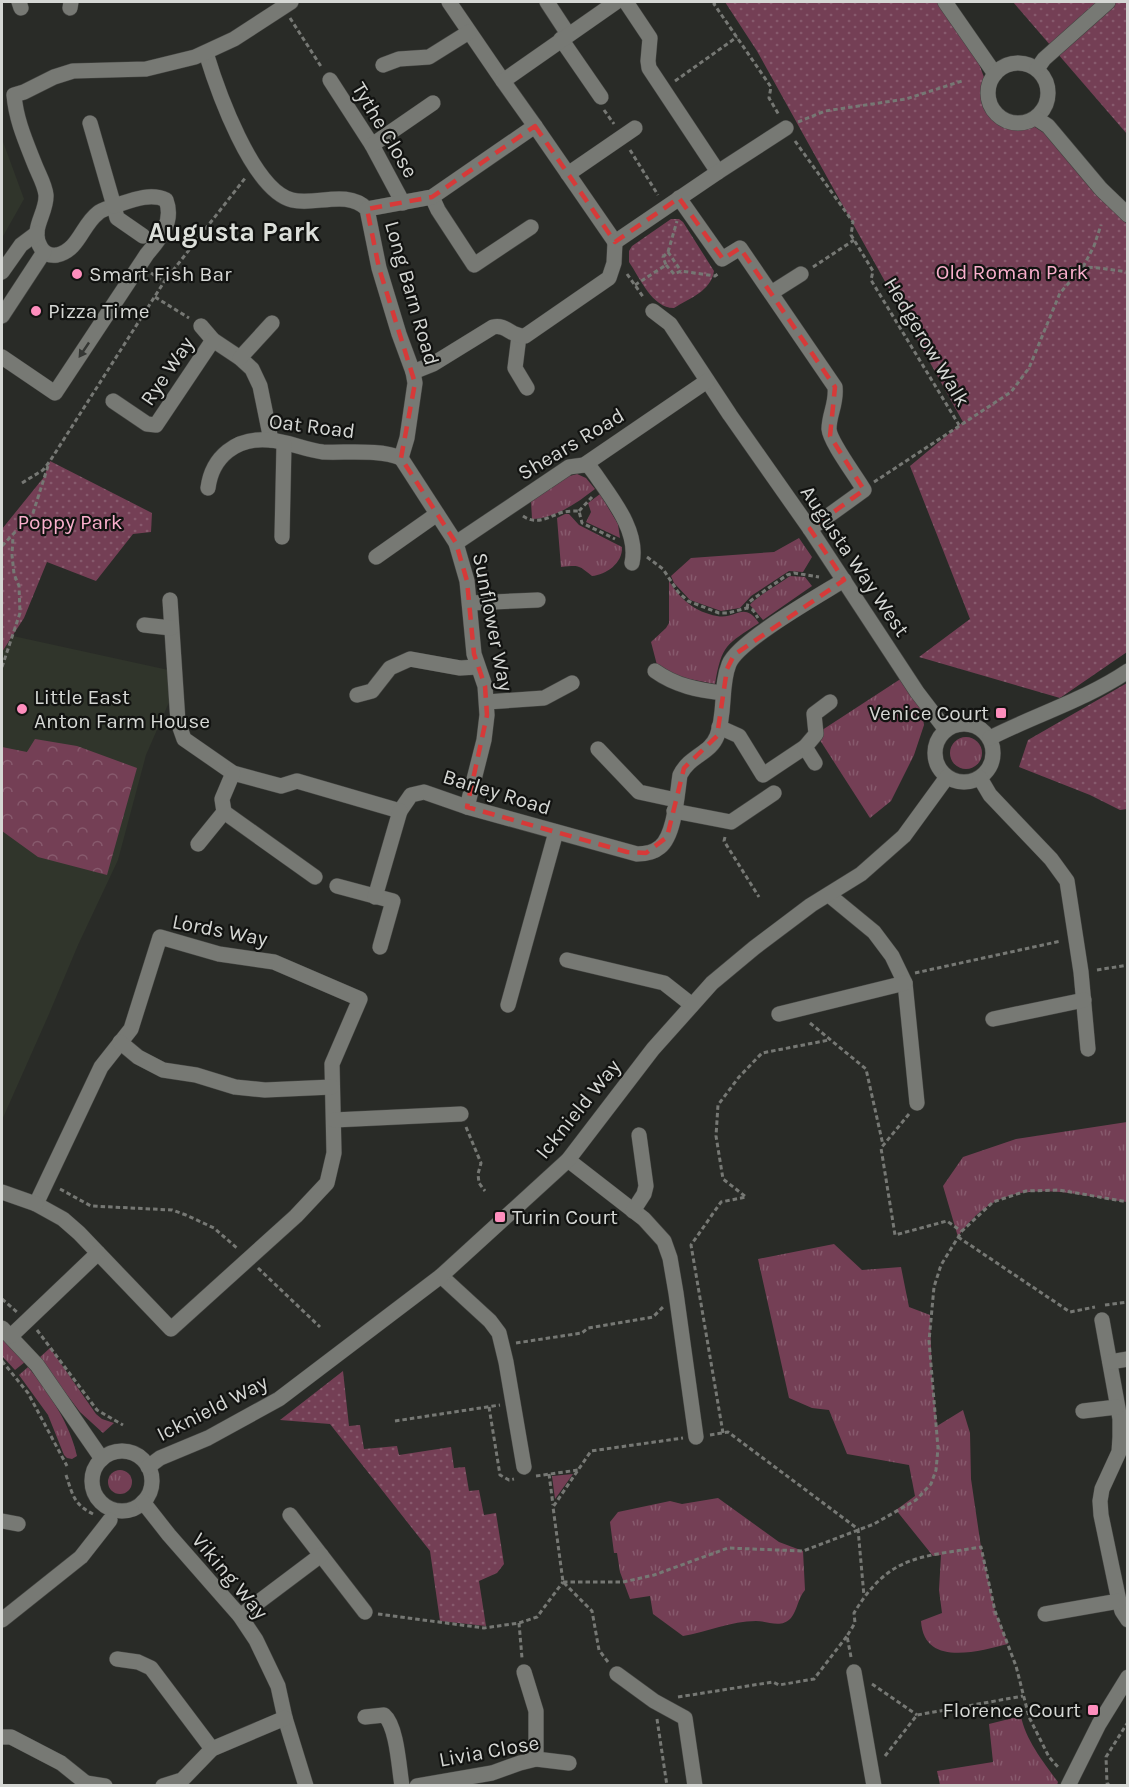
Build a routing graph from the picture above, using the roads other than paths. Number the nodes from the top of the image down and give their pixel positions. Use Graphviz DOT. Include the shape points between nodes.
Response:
graph roads {
  1 [pos="449,2"];
  2 [pos="547,2"];
  3 [pos="616,2"];
  4 [pos="626,2"];
  5 [pos="945,2"];
  6 [pos="1108,2"];
  7 [pos="279,5"];
  8 [pos="469,32"];
  9 [pos="565,36"];
  10 [pos="206,53"];
  11 [pos="383,65"];
  12 [pos="1037,69"];
  13 [pos="995,74"];
  14 [pos="330,80"];
  15 [pos="503,81"];
  16 [pos="8,92"];
  17 [pos="601,97"];
  18 [pos="433,103"];
  19 [pos="1036,118"];
  20 [pos="90,123"];
  21 [pos="535,126"];
  22 [pos="786,128"];
  23 [pos="629,133"];
  24 [pos="372,145"];
  25 [pos="718,172"];
  26 [pos="567,174"];
  27 [pos="432,197"];
  28 [pos="679,198"];
  29 [pos="403,202"];
  30 [pos="114,206"];
  31 [pos="367,209"];
  32 [pos="1128,215"];
  33 [pos="531,226"];
  34 [pos="37,233"];
  35 [pos="143,236"];
  36 [pos="615,242"];
  37 [pos="44,252"];
  38 [pos="2,272"];
  39 [pos="805,272"];
  40 [pos="771,293"];
  41 [pos="653,311"];
  42 [pos="2,316"];
  43 [pos="272,323"];
  44 [pos="201,326"];
  45 [pos="519,336"];
  46 [pos="213,340"];
  47 [pos="2,357"];
  48 [pos="240,358"];
  49 [pos="413,372"];
  50 [pos="707,381"];
  51 [pos="526,388"];
  52 [pos="113,401"];
  53 [pos="277,442"];
  54 [pos="401,458"];
  55 [pos="584,465"];
  56 [pos="208,488"];
  57 [pos="437,514"];
  58 [pos="810,529"];
  59 [pos="282,537"];
  60 [pos="456,543"];
  61 [pos="376,557"];
  62 [pos="632,563"];
  63 [pos="844,580"];
  64 [pos="170,600"];
  65 [pos="538,600"];
  66 [pos="470,603"];
  67 [pos="144,625"];
  68 [pos="171,628"];
  69 [pos="477,667"];
  70 [pos="655,671"];
  71 [pos="1128,671"];
  72 [pos="572,682"];
  73 [pos="723,693"];
  74 [pos="357,695"];
  75 [pos="487,702"];
  76 [pos="830,702"];
  77 [pos="719,728"];
  78 [pos="946,730"];
  79 [pos="990,738"];
  80 [pos="805,747"];
  81 [pos="598,749"];
  82 [pos="815,763"];
  83 [pos="233,773"];
  84 [pos="947,777"];
  85 [pos="980,778"];
  86 [pos="774,793"];
  87 [pos="675,805"];
  88 [pos="467,807"];
  89 [pos="400,811"];
  90 [pos="224,812"];
  91 [pos="556,832"];
  92 [pos="198,844"];
  93 [pos="315,877"];
  94 [pos="338,886"];
  95 [pos="829,895"];
  96 [pos="375,897"];
  97 [pos="380,947"];
  98 [pos="567,960"];
  99 [pos="903,979"];
  100 [pos="1084,1000"];
  101 [pos="508,1005"];
  102 [pos="692,1005"];
  103 [pos="779,1014"];
  104 [pos="993,1019"];
  105 [pos="120,1042"];
  106 [pos="1088,1049"];
  107 [pos="332,1087"];
  108 [pos="917,1103"];
  109 [pos="461,1114"];
  110 [pos="334,1120"];
  111 [pos="639,1135"];
  112 [pos="568,1160"];
  113 [pos="2,1192"];
  114 [pos="36,1204"];
  115 [pos="633,1210"];
  116 [pos="98,1254"];
  117 [pos="441,1276"];
  118 [pos="1101,1313"];
  119 [pos="6,1332"];
  120 [pos="1128,1359"];
  121 [pos="1110,1362"];
  122 [pos="1117,1407"];
  123 [pos="1083,1411"];
  124 [pos="696,1437"];
  125 [pos="102,1459"];
  126 [pos="148,1467"];
  127 [pos="524,1467"];
  128 [pos="143,1502"];
  129 [pos="290,1515"];
  130 [pos="110,1520"];
  131 [pos="2,1521"];
  132 [pos="18,1524"];
  133 [pos="321,1555"];
  134 [pos="1119,1601"];
  135 [pos="365,1612"];
  136 [pos="1045,1614"];
  137 [pos="240,1616"];
  138 [pos="2,1620"];
  139 [pos="1128,1620"];
  140 [pos="117,1659"];
  141 [pos="524,1672"];
  142 [pos="854,1672"];
  143 [pos="617,1674"];
  144 [pos="1128,1677"];
  145 [pos="365,1717"];
  146 [pos="285,1718"];
  147 [pos="2,1737"];
  148 [pos="212,1749"];
  149 [pos="536,1759"];
  150 [pos="569,1763"];
  151 [pos="1065,1778"];
  152 [pos="873,1779"];
  153 [pos="184,1783"];
  154 [pos="85,1784"];
  155 [pos="105,1785"];
  156 [pos="163,1785"];
  157 [pos="306,1785"];
  158 [pos="402,1785"];
  159 [pos="417,1785"];
  160 [pos="695,1785"];
  1 -- 8 [label="street"];
  2 -- 9 [label="street"];
  3 -- 9 [label="street"];
  4 -- 25 [label="street" via="650,38 649,68"];
  5 -- 13 [label="street"];
  6 -- 12 [label="street"];
  7 -- 10 [label="street" via="234,39"];
  8 -- 11 [label="street" via="429,57 399,59"];
  8 -- 15 [label="street"];
  9 -- 15 [label="street"];
  9 -- 17 [label="street"];
  10 -- 16 [label="street" via="146,69 73,71 24,92"];
  10 -- 31 [label="street, Long Barn Road" via="238,137 273,189 291,200 346,200"];
  12 -- 13 [label="street" via="1016,62"];
  12 -- 19 [label="street" via="1048,87 1048,98"];
  13 -- 19 [label="street" via="988,94 996,113 1016,123"];
  14 -- 24 [label="street, Tythe Close"];
  15 -- 21 [label="street"];
  16 -- 34 [label="street" via="46,196"];
  18 -- 24 [label="street"];
  19 -- 32 [label="street" via="1048,126"];
  20 -- 30 [label="street"];
  21 -- 26 [label="street"];
  21 -- 27 [label="street, Long Barn Road"];
  22 -- 25 [label="street"];
  23 -- 26 [label="street"];
  24 -- 29 [label="street, Tythe Close"];
  25 -- 28 [label="street"];
  26 -- 36 [label="street"];
  27 -- 29 [label="street, Long Barn Road"];
  27 -- 33 [label="street" via="474,265"];
  28 -- 36 [label="street" via="673,211"];
  28 -- 40 [label="street" via="722,259 740,248"];
  29 -- 31 [label="street, Long Barn Road"];
  30 -- 35 [label="street" via="117,218"];
  30 -- 37 [label="street" via="93,217 68,251 53,255"];
  30 -- 47 [label="street, one-way" via="154,196 166,200 170,210 168,222 55,393"];
  31 -- 49 [label="street, Long Barn Road" via="385,291"];
  34 -- 37 [label="street"];
  34 -- 38 [label="street" via="21,245"];
  36 -- 45 [label="street" via="609,278 525,336"];
  37 -- 42 [label="street"];
  39 -- 40 [label="street"];
  40 -- 58 [label="street" via="835,387 837,398 830,436 867,487"];
  41 -- 50 [label="street, Augusta Way West" via="670,324"];
  43 -- 48 [label="street"];
  44 -- 46 [label="street, Rye Way"];
  45 -- 49 [label="street" via="501,326 493,327"];
  45 -- 51 [label="street" via="515,368"];
  46 -- 48 [label="street, Rye Way"];
  46 -- 52 [label="street, Rye Way" via="156,425 147,424"];
  48 -- 53 [label="street, Rye Way" via="261,386"];
  49 -- 54 [label="street, Long Barn Road" via="415,394"];
  50 -- 55 [label="street, Shears Road"];
  50 -- 58 [label="street, Augusta Way West"];
  53 -- 54 [label="street, Oat Road" via="322,452"];
  53 -- 56 [label="street, Oat Road" via="248,442 221,456 209,476"];
  53 -- 59 [label="street, Rye Way"];
  54 -- 57 [label="street, Sunflower Way"];
  55 -- 60 [label="street, Shears Road" via="569,467"];
  55 -- 62 [label="street" via="589,466 627,525 633,547"];
  57 -- 60 [label="street, Sunflower Way"];
  57 -- 61 [label="street"];
  58 -- 63 [label="street, Augusta Way West"];
  60 -- 66 [label="street, Sunflower Way" via="465,568"];
  63 -- 73 [label="street, Barley Road" via="740,648 730,661"];
  63 -- 78 [label="street, Augusta Way West"];
  64 -- 68 [label="street"];
  65 -- 66 [label="street"];
  66 -- 69 [label="street, Sunflower Way"];
  67 -- 68 [label="street"];
  68 -- 83 [label="street" via="178,722 184,739"];
  69 -- 74 [label="street" via="460,668 410,659 390,668 372,691"];
  69 -- 75 [label="street, Sunflower Way"];
  70 -- 73 [label="street" via="686,687"];
  71 -- 79 [label="street" via="1083,697"];
  72 -- 75 [label="street" via="544,698"];
  73 -- 77 [label="street, Barley Road"];
  75 -- 88 [label="street, Sunflower Way" via="484,740"];
  76 -- 80 [label="street" via="814,714 816,734"];
  77 -- 80 [label="street" via="739,736 763,775"];
  77 -- 87 [label="street, Barley Road" via="710,747 684,768"];
  78 -- 79 [label="street" via="970,724"];
  78 -- 84 [label="street" via="935,754"];
  79 -- 85 [label="street" via="994,755"];
  80 -- 82 [label="street"];
  81 -- 87 [label="street" via="639,792"];
  83 -- 89 [label="street" via="280,786 297,781"];
  83 -- 90 [label="street" via="222,799"];
  84 -- 85 [label="street" via="963,783"];
  84 -- 95 [label="street, Icknield Way" via="903,836 861,874"];
  85 -- 100 [label="street" via="990,795 1067,881"];
  86 -- 87 [label="street" via="730,822"];
  87 -- 91 [label="street, Barley Road" via="663,844 646,853 627,852"];
  88 -- 89 [label="street, Barley Road" via="424,792 411,795"];
  88 -- 91 [label="street, Barley Road"];
  89 -- 96 [label="street"];
  90 -- 92 [label="street"];
  90 -- 93 [label="street"];
  91 -- 101 [label="street, Barley Road"];
  94 -- 96 [label="street"];
  95 -- 99 [label="street" via="874,932"];
  95 -- 102 [label="street, Icknield Way" via="754,948"];
  96 -- 97 [label="street" via="393,901"];
  98 -- 102 [label="street" via="664,983"];
  99 -- 103 [label="street"];
  99 -- 108 [label="street"];
  100 -- 104 [label="street"];
  100 -- 106 [label="street"];
  102 -- 112 [label="street, Icknield Way" via="653,1048"];
  105 -- 107 [label="street" via="138,1058 163,1070 235,1087"];
  105 -- 107 [label="street, Lords Way" via="131,1029 160,938 219,954 274,962 360,999 332,1064"];
  105 -- 114 [label="street, Lords Way" via="100,1067"];
  107 -- 110 [label="street, Lords Way"];
  109 -- 110 [label="street"];
  110 -- 116 [label="street, Lords Way" via="334,1153 327,1183 171,1329"];
  111 -- 115 [label="street" via="646,1186"];
  112 -- 115 [label="street"];
  112 -- 117 [label="street, Icknield Way"];
  113 -- 114 [label="street, Lords Way"];
  114 -- 116 [label="street, Lords Way" via="63,1219"];
  115 -- 124 [label="street" via="664,1241 670,1257"];
  116 -- 119 [label="street" via="36,1313"];
  117 -- 126 [label="street, Icknield Way" via="279,1399"];
  117 -- 127 [label="street" via="499,1333"];
  118 -- 121 [label="street"];
  119 -- 125 [label="street" via="50,1383"];
  120 -- 121 [label="street"];
  121 -- 122 [label="street"];
  122 -- 123 [label="street"];
  122 -- 134 [label="street" via="1119,1452 1100,1501"];
  125 -- 126 [label="street" via="114,1452 127,1452"];
  125 -- 128 [label="street" via="92,1479 100,1502 121,1511"];
  126 -- 128 [label="street" via="151,1485"];
  128 -- 137 [label="street, Viking Way"];
  129 -- 133 [label="street"];
  130 -- 138 [label="street" via="76,1562"];
  131 -- 132 [label="street"];
  133 -- 135 [label="street"];
  133 -- 137 [label="street"];
  134 -- 136 [label="street"];
  134 -- 139 [label="street"];
  137 -- 146 [label="street, Viking Way" via="279,1686"];
  140 -- 148 [label="street" via="151,1668"];
  141 -- 149 [label="street" via="536,1711"];
  142 -- 152 [label="street"];
  143 -- 160 [label="street" via="684,1718"];
  144 -- 151 [label="street"];
  145 -- 158 [label="street" via="386,1715"];
  146 -- 148 [label="street"];
  146 -- 157 [label="street, Viking Way"];
  147 -- 154 [label="street" via="11,1737 61,1763"];
  148 -- 153 [label="street"];
  149 -- 150 [label="street, Livia Close"];
  149 -- 159 [label="street, Livia Close" via="492,1773"];
  153 -- 156 [label="street"];
  154 -- 155 [label="street"];
}
